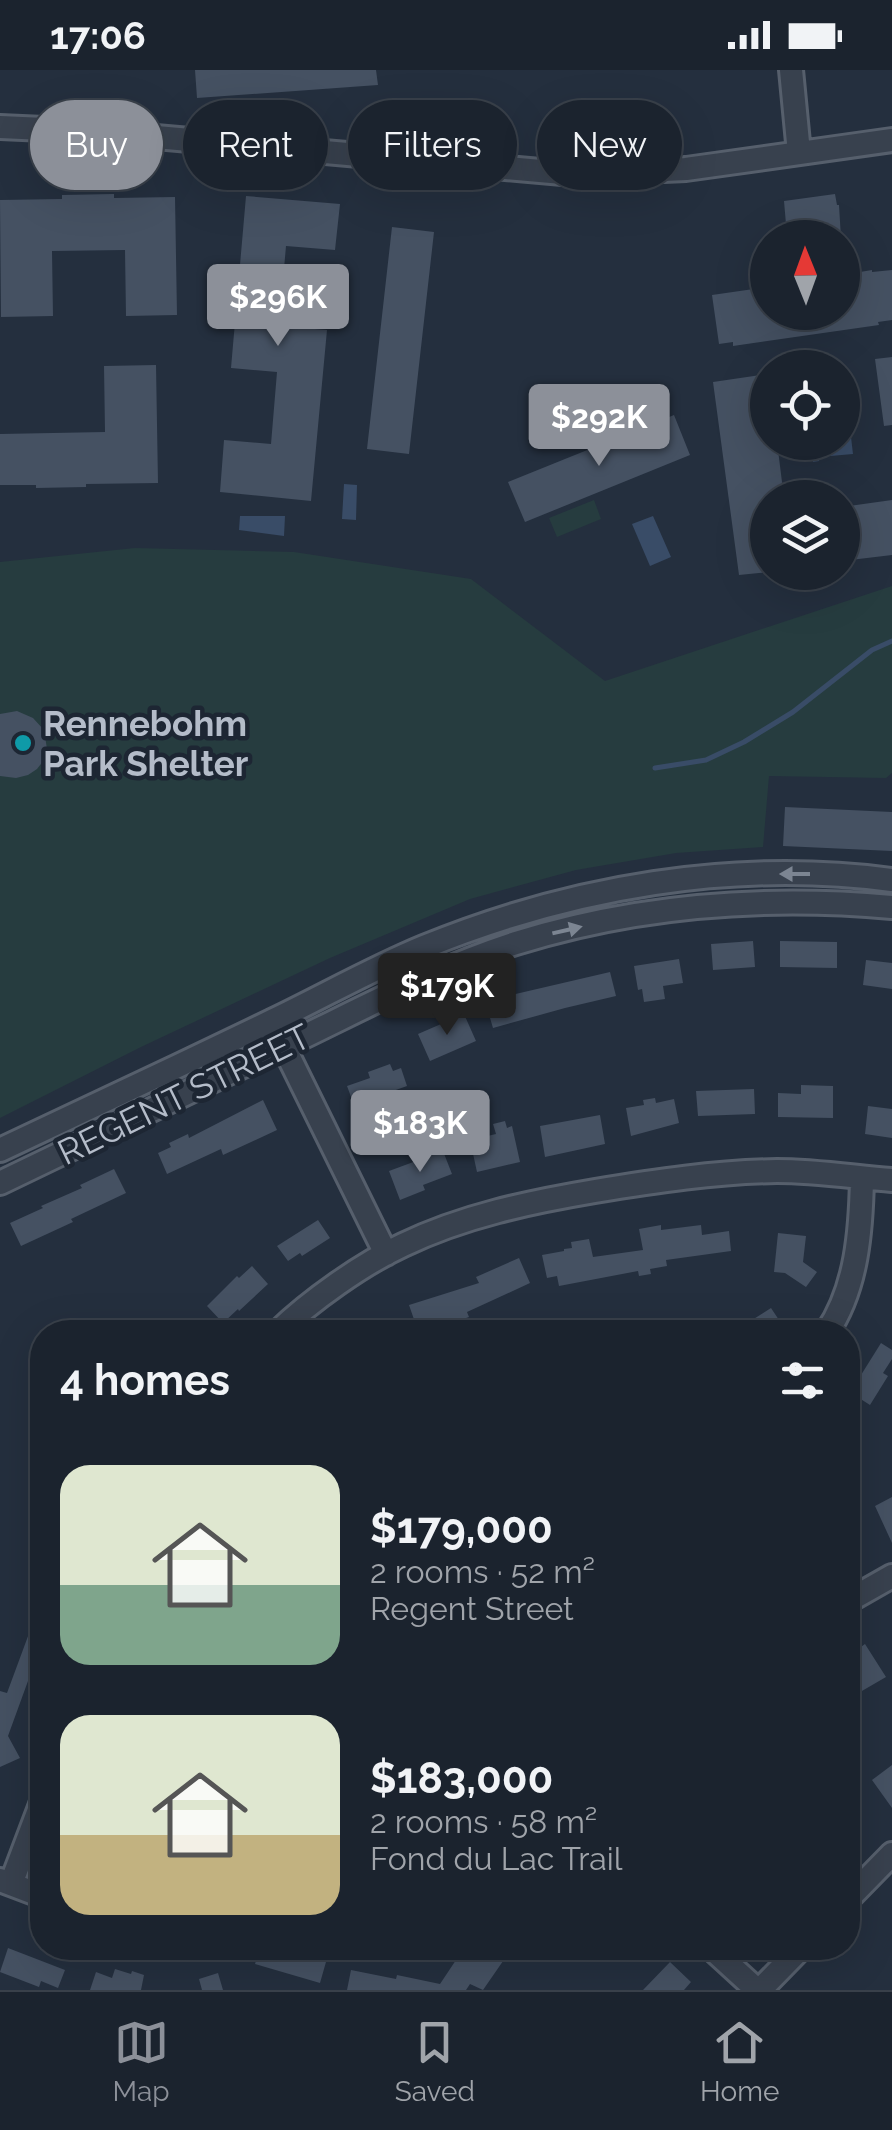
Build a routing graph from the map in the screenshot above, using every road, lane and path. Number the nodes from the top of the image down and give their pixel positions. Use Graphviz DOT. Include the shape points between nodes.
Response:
graph roads {
  1 [pos="791,70"];
  2 [pos="0,127"];
  3 [pos="892,140"];
  4 [pos="800,154"];
  5 [pos="892,880"];
  6 [pos="892,907"];
  7 [pos="272,1021"];
  8 [pos="284,1046"];
  9 [pos="0,1150"];
  10 [pos="862,1178"];
  11 [pos="892,1180"];
  12 [pos="0,1183"];
  13 [pos="386,1254"];
  14 [pos="292,1320"];
  15 [pos="834,1320"];
  16 [pos="892,1576"];
  17 [pos="860,1593"];
  18 [pos="30,1829"];
  19 [pos="892,1854"];
  20 [pos="6,1882"];
  21 [pos="860,1887"];
  22 [pos="30,1891"];
  23 [pos="725,1960"];
  24 [pos="789,1960"];
  25 [pos="759,1990"];
  1 -- 4 [label="street"];
  2 -- 4 [label="street" via="574,174"];
  3 -- 4 [label="street"];
  5 -- 7 [label="street, REGENT STREET, one-way" via="741,875 607,891 456,935"];
  8 -- 6 [label="street, REGENT STREET, one-way" via="434,974 555,932 769,902"];
  7 -- 8 [label="street"];
  7 -- 9 [label="street, REGENT STREET"];
  8 -- 12 [label="street, REGENT STREET"];
  8 -- 13 [label="street"];
  10 -- 11 [label="street"];
  10 -- 13 [label="street" via="780,1171 642,1183 512,1207"];
  10 -- 15 [label="street" via="852,1280"];
  13 -- 14 [label="street"];
  16 -- 17 [label="street"];
  18 -- 20 [label="street"];
  19 -- 21 [label="street"];
  20 -- 22 [label="street"];
  23 -- 25 [label="street"];
  24 -- 25 [label="street"];
}
